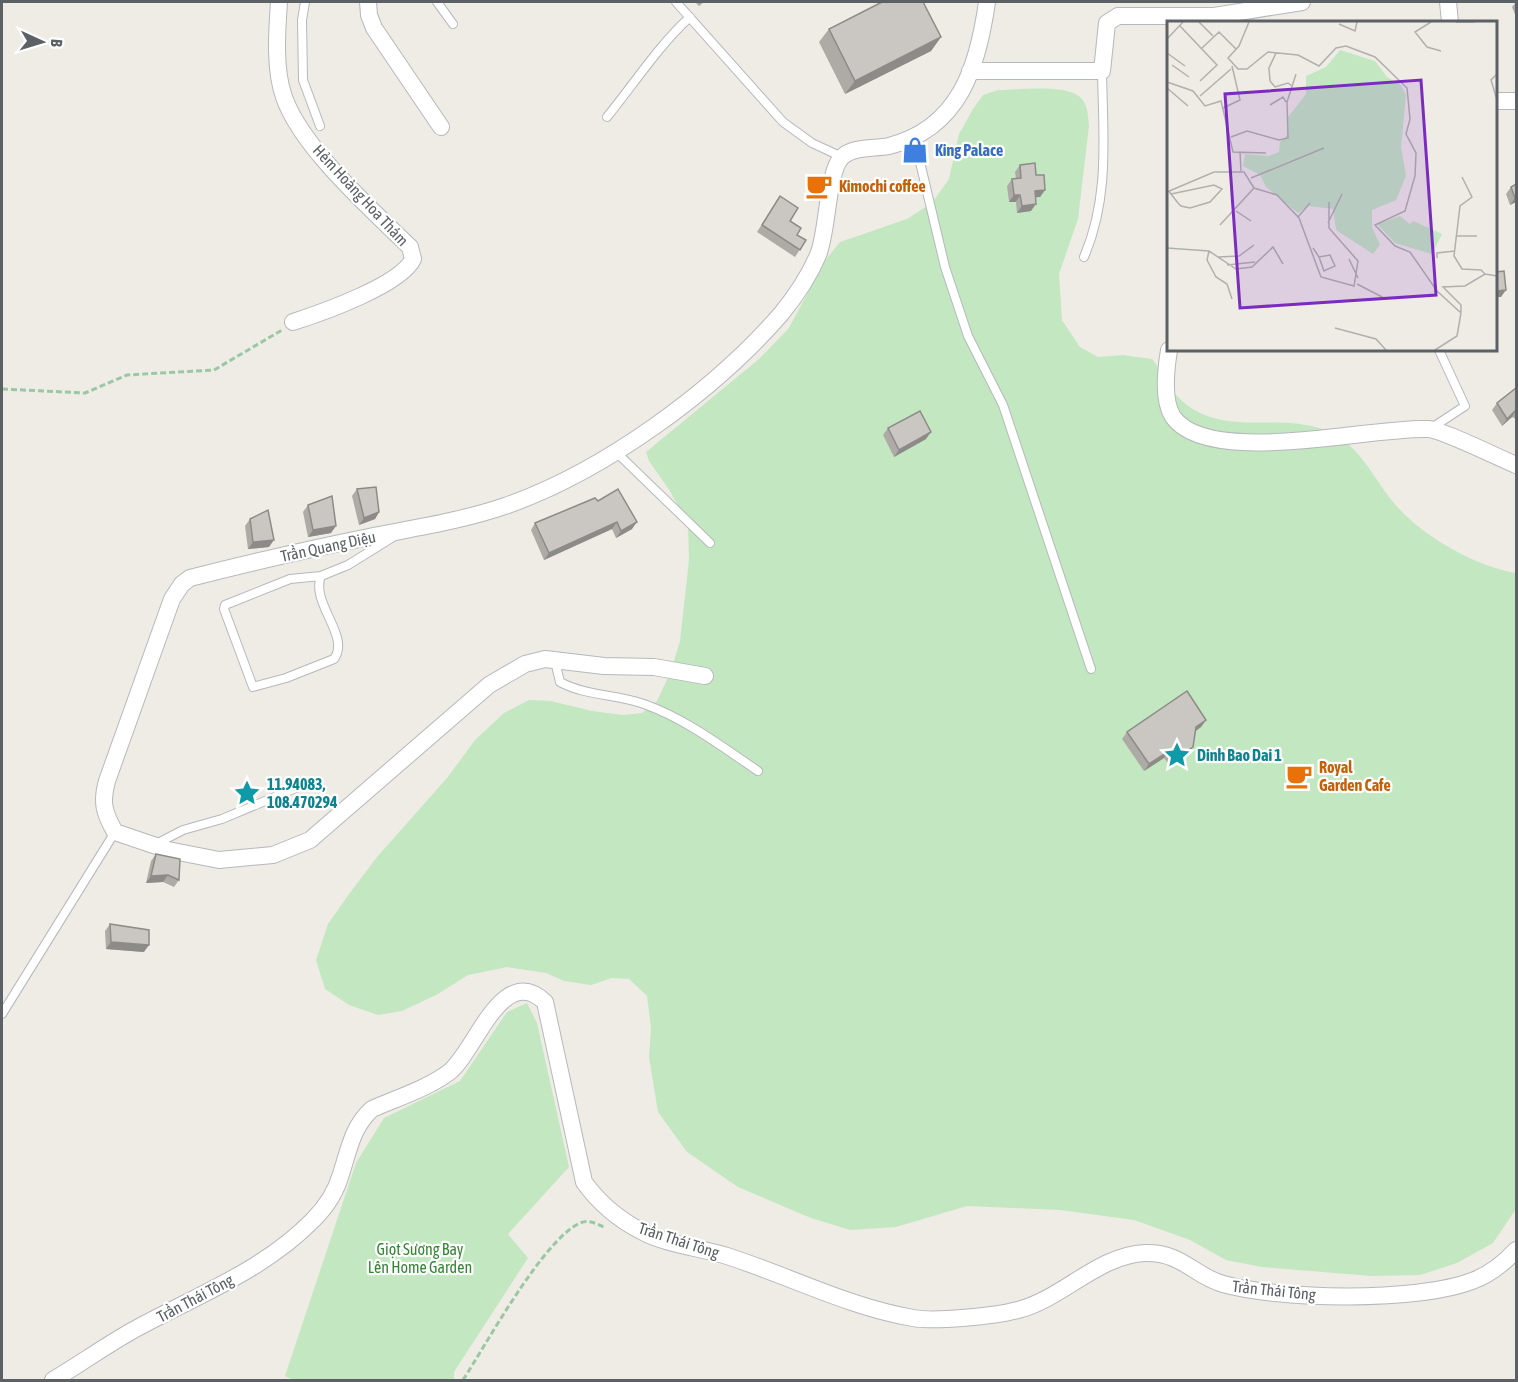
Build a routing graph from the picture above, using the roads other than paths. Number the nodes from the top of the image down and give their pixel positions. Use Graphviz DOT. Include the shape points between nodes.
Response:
graph roads {
  1 [pos="279,2"];
  2 [pos="305,2"];
  3 [pos="368,2"];
  4 [pos="438,2"];
  5 [pos="676,2"];
  6 [pos="987,2"];
  7 [pos="1302,2"];
  8 [pos="1448,2"];
  9 [pos="690,17"];
  10 [pos="1216,19"];
  11 [pos="1449,21"];
  12 [pos="453,24"];
  13 [pos="970,70"];
  14 [pos="1102,71"];
  15 [pos="1497,101"];
  16 [pos="1516,101"];
  17 [pos="607,117"];
  18 [pos="320,126"];
  19 [pos="441,127"];
  20 [pos="914,137"];
  21 [pos="842,157"];
  22 [pos="1084,257"];
  23 [pos="293,322"];
  24 [pos="1169,351"];
  25 [pos="1439,351"];
  26 [pos="1430,429"];
  27 [pos="616,452"];
  28 [pos="1516,465"];
  29 [pos="403,531"];
  30 [pos="710,543"];
  31 [pos="321,576"];
  32 [pos="555,661"];
  33 [pos="1091,669"];
  34 [pos="705,676"];
  35 [pos="758,771"];
  36 [pos="296,788"];
  37 [pos="115,832"];
  38 [pos="152,846"];
  39 [pos="2,1014"];
  40 [pos="1516,1250"];
  41 [pos="53,1380"];
  1 -- 23 [label="street, Hẻm Hoàng Hoa Thám" via="280,82 285,99 321,156 410,247 413,259 386,284"];
  2 -- 18 [label="lane" via="303,80"];
  3 -- 19 [label="street" via="374,28"];
  4 -- 12 [label="lane"];
  5 -- 9 [label="lane"];
  6 -- 13 [label="street" via="982,36"];
  7 -- 10 [label="street"];
  8 -- 11 [label="street"];
  9 -- 17 [label="lane" via="669,36"];
  9 -- 21 [label="lane" via="783,122 812,143"];
  10 -- 14 [label="street" via="1118,16 1107,23"];
  13 -- 14 [label="street"];
  13 -- 20 [label="street" via="960,95 943,118"];
  14 -- 22 [label="lane" via="1101,197 1094,233"];
  15 -- 16 [label="street"];
  20 -- 21 [label="street" via="888,146 855,150"];
  20 -- 33 [label="lane" via="940,246 968,336 1003,405"];
  21 -- 27 [label="street, Trần Quang Diệu" via="833,171 829,213 819,254 800,289 747,349 685,402"];
  24 -- 26 [label="street" via="1169,408 1183,426 1206,436 1241,442 1315,441"];
  25 -- 26 [label="lane" via="1465,406"];
  26 -- 28 [label="street"];
  27 -- 29 [label="street, Trần Quang Diệu" via="560,484 504,506"];
  27 -- 30 [label="lane"];
  29 -- 31 [label="lane" via="348,565"];
  29 -- 37 [label="street, Trần Quang Diệu" via="260,560 190,578 182,584 171,599 103,798 105,815"];
  31 -- 31 [label="lane" via="319,594 335,633 338,654 331,661 253,687 225,605 290,579"];
  32 -- 34 [label="street" via="654,667"];
  32 -- 35 [label="lane" via="560,681 577,691 642,703 689,724"];
  32 -- 38 [label="street" via="538,659 489,686 310,840 256,858 219,860"];
  36 -- 38 [label="lane" via="222,819 183,830"];
  37 -- 38 [label="street"];
  37 -- 39 [label="lane"];
  40 -- 41 [label="street, Trần Thái Tông" via="1491,1271 1458,1285 1351,1297 1220,1283 1186,1262 1144,1253 1124,1257 1019,1310 913,1318 643,1232 603,1205 584,1182 545,1002 536,994 524,993 499,1002 449,1072 363,1117 355,1128 333,1194 311,1222 221,1287 138,1328"];
}
